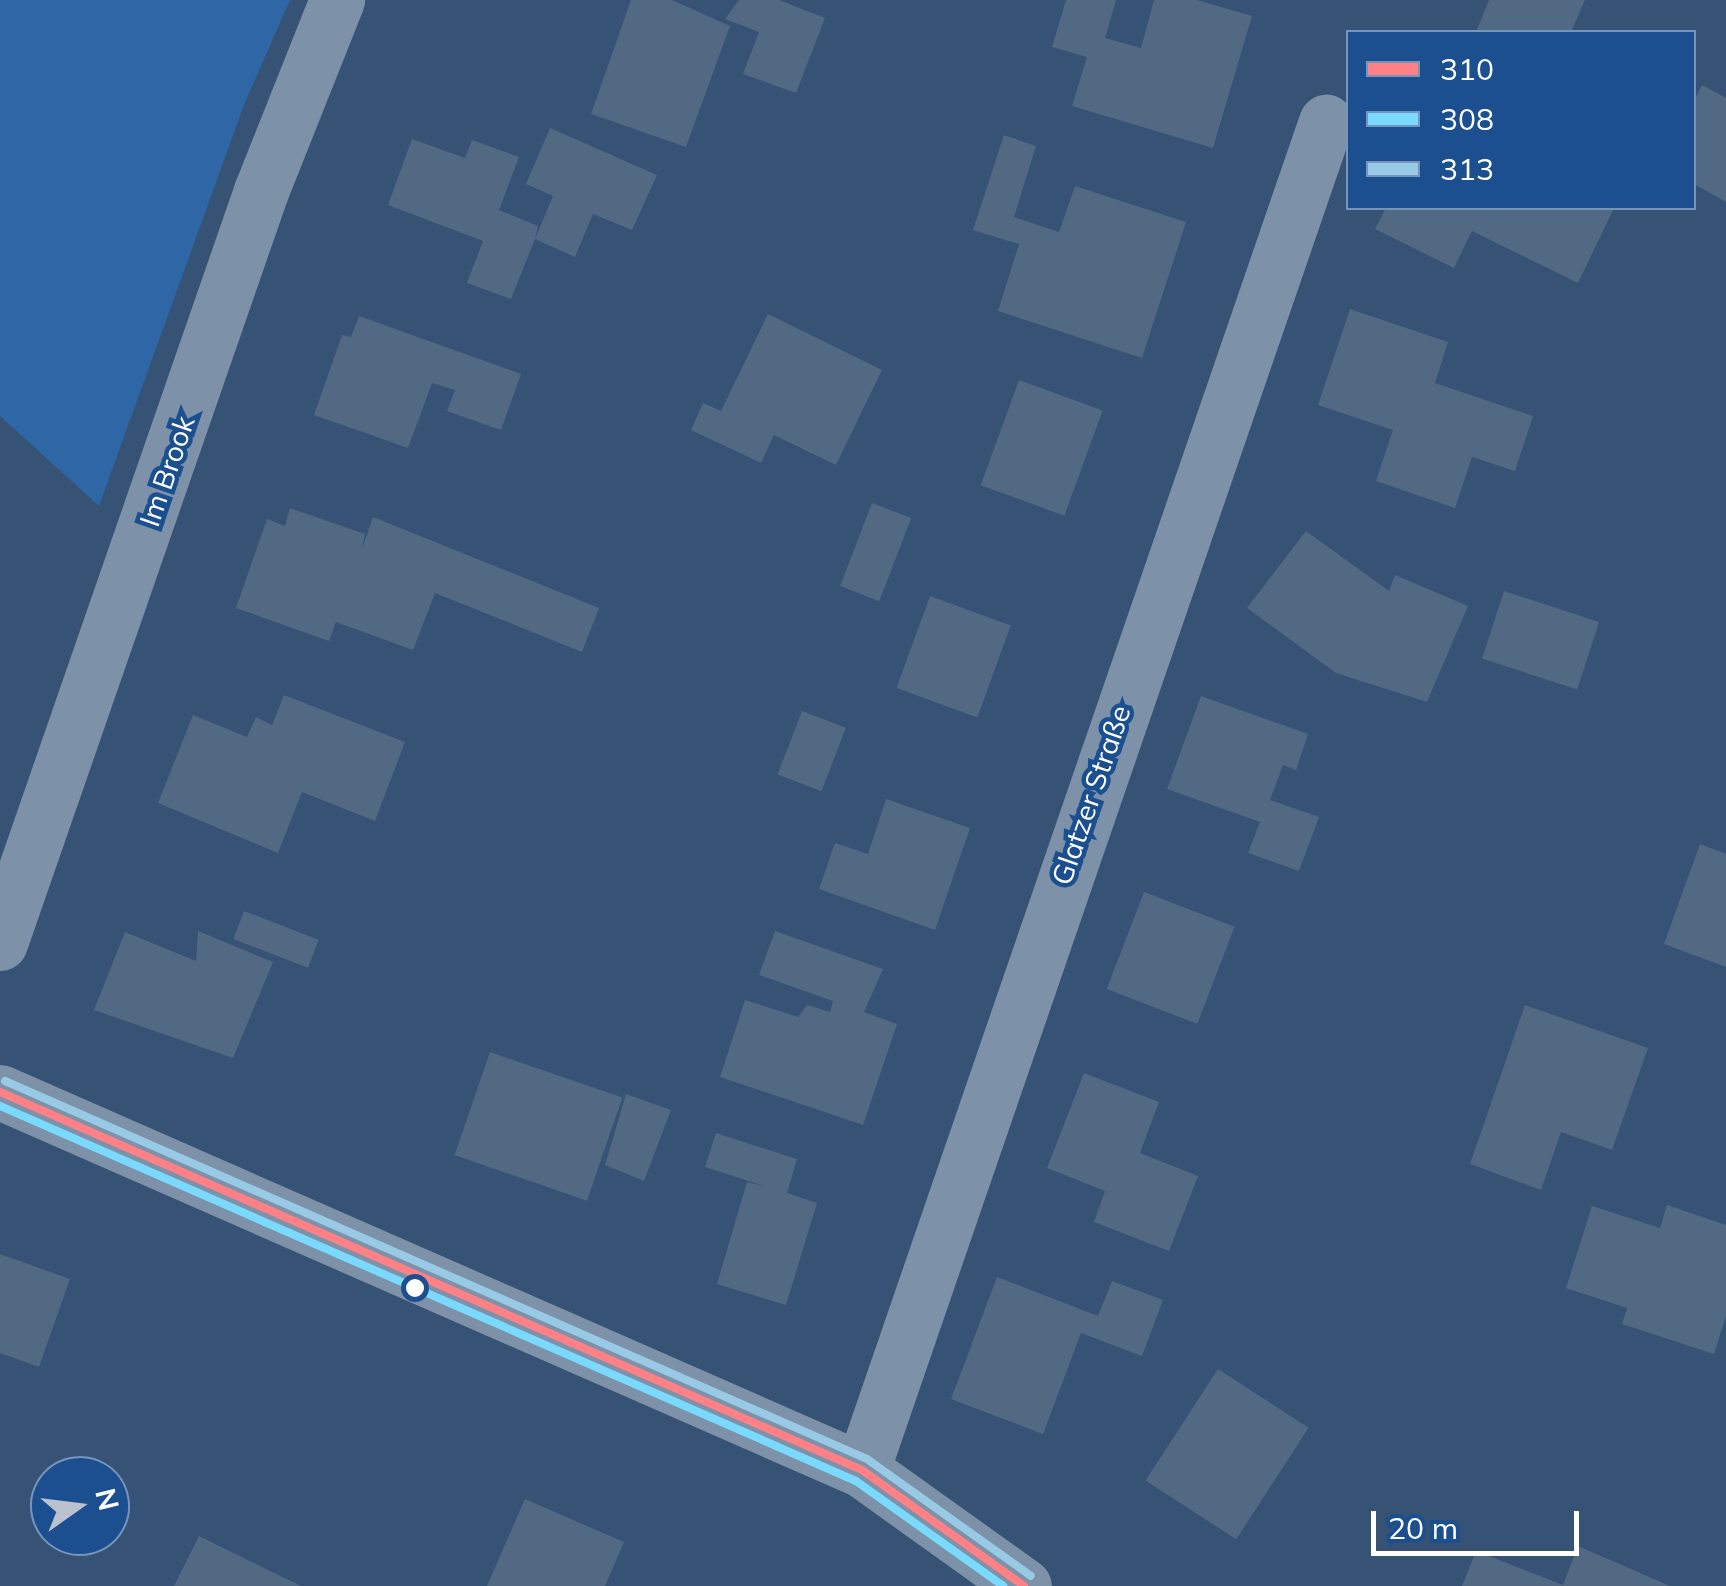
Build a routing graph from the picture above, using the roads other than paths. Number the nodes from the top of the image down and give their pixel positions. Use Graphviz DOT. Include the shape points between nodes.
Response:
graph roads {
  1 [pos="337,0"];
  2 [pos="1326,122"];
  3 [pos="0,943"];
  4 [pos="0,1092"];
  5 [pos="862,1470"];
  6 [pos="1024,1586"];
  1 -- 3 [label="street, Im Brook" via="261,191"];
  2 -- 5 [label="street, Glatzer Straße"];
  4 -- 5 [label="street"];
  5 -- 6 [label="street"];
}
